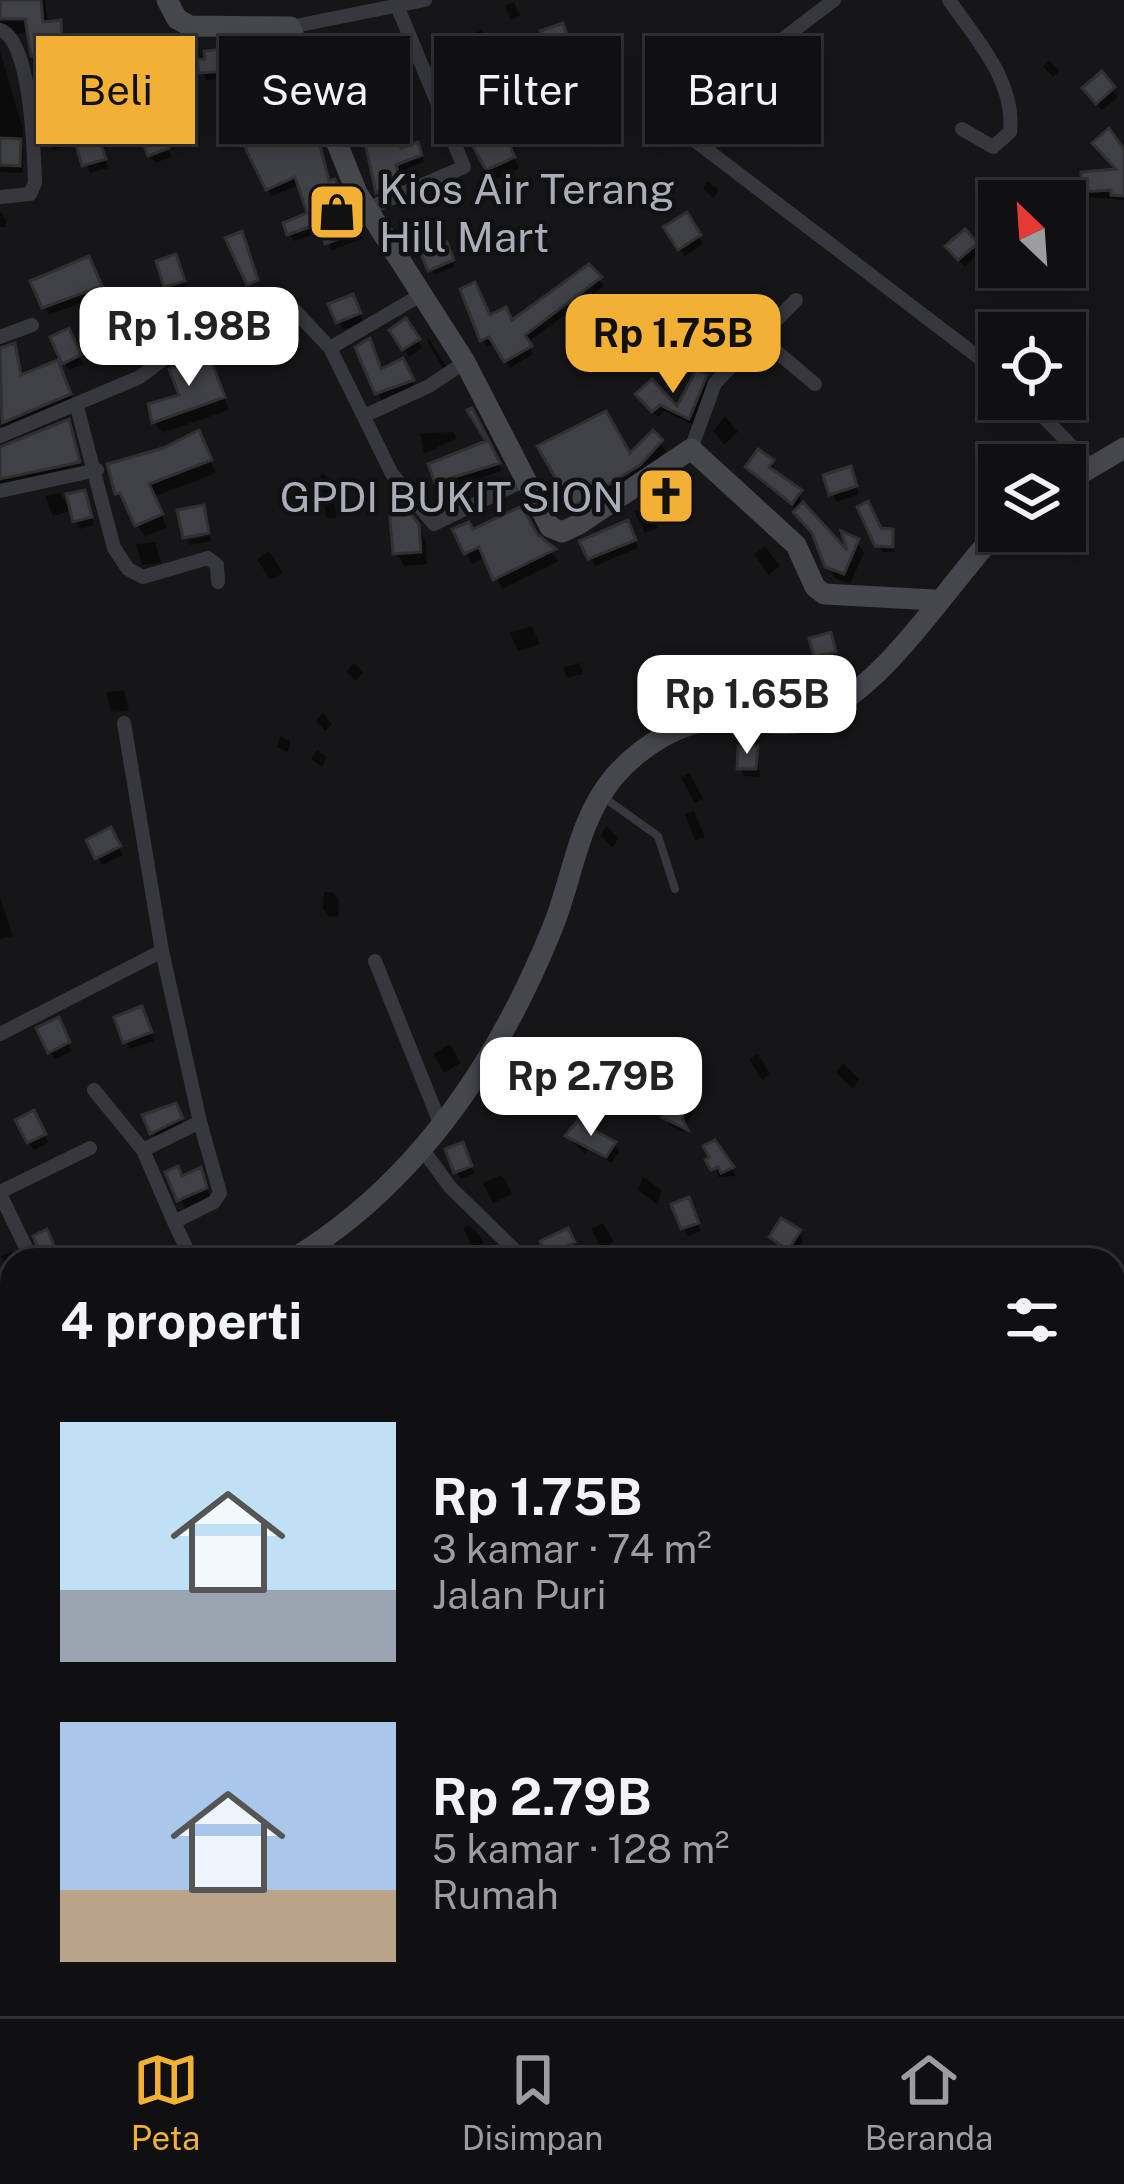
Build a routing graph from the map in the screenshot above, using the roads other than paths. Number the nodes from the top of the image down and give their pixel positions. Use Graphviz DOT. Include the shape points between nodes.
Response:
graph roads {
  1 [pos="167,0"];
  2 [pos="425,0"];
  3 [pos="834,0"];
  4 [pos="949,0"];
  5 [pos="398,8"];
  6 [pos="290,27"];
  7 [pos="0,29"];
  8 [pos="787,36"];
  9 [pos="962,129"];
  10 [pos="698,144"];
  11 [pos="0,197"];
  12 [pos="367,209"];
  13 [pos="419,296"];
  14 [pos="796,300"];
  15 [pos="32,325"];
  16 [pos="758,335"];
  17 [pos="0,337"];
  18 [pos="330,348"];
  19 [pos="978,357"];
  20 [pos="465,362"];
  21 [pos="815,384"];
  22 [pos="76,407"];
  23 [pos="366,415"];
  24 [pos="1057,420"];
  25 [pos="0,436"];
  26 [pos="691,449"];
  27 [pos="1113,458"];
  28 [pos="97,470"];
  29 [pos="1086,472"];
  30 [pos="527,479"];
  31 [pos="0,491"];
  32 [pos="979,552"];
  33 [pos="218,582"];
  34 [pos="935,600"];
  35 [pos="124,723"];
  36 [pos="602,797"];
  37 [pos="675,889"];
  38 [pos="162,951"];
  39 [pos="375,961"];
  40 [pos="0,1034"];
  41 [pos="94,1090"];
  42 [pos="200,1122"];
  43 [pos="442,1128"];
  44 [pos="90,1148"];
  45 [pos="143,1150"];
  46 [pos="423,1150"];
  47 [pos="0,1193"];
  48 [pos="174,1222"];
  49 [pos="26,1248"];
  50 [pos="186,1248"];
  51 [pos="309,1248"];
  52 [pos="514,1248"];
  1 -- 6 [label="street" via="190,26"];
  2 -- 5 [label="street"];
  3 -- 8 [label="street"];
  4 -- 9 [label="street" via="1002,79 1012,118 993,147"];
  5 -- 6 [label="street"];
  5 -- 12 [label="street" via="464,167"];
  6 -- 12 [label="street"];
  7 -- 11 [label="street" via="15,43 29,102 35,183 30,194"];
  10 -- 19 [label="street"];
  12 -- 13 [label="street"];
  13 -- 18 [label="street"];
  13 -- 20 [label="street"];
  14 -- 16 [label="street"];
  15 -- 17 [label="street"];
  16 -- 21 [label="street"];
  16 -- 26 [label="street" via="715,383"];
  18 -- 22 [label="street" via="299,310 274,295 205,327 140,377"];
  18 -- 23 [label="street"];
  20 -- 23 [label="street"];
  20 -- 30 [label="street"];
  22 -- 25 [label="street"];
  22 -- 28 [label="street"];
  23 -- 30 [label="street" via="392,474 434,524"];
  24 -- 27 [label="street"];
  26 -- 30 [label="street" via="562,532 544,520"];
  26 -- 34 [label="street" via="796,545 824,594"];
  27 -- 29 [label="street"];
  28 -- 31 [label="street"];
  28 -- 33 [label="street" via="114,548 128,569 143,577 208,558"];
  32 -- 34 [label="street"];
  34 -- 36 [label="street" via="889,659 815,718 692,724 637,756"];
  35 -- 38 [label="street"];
  36 -- 37 [label="lane" via="658,836"];
  36 -- 43 [label="street" via="577,842 554,926 512,1021"];
  38 -- 40 [label="street"];
  38 -- 42 [label="street"];
  39 -- 43 [label="street"];
  41 -- 45 [label="street"];
  42 -- 45 [label="street"];
  42 -- 48 [label="street" via="220,1193"];
  43 -- 46 [label="street"];
  44 -- 47 [label="street"];
  45 -- 48 [label="street"];
  46 -- 51 [label="street"];
  46 -- 52 [label="street"];
  47 -- 49 [label="street"];
  48 -- 50 [label="street"];
}
